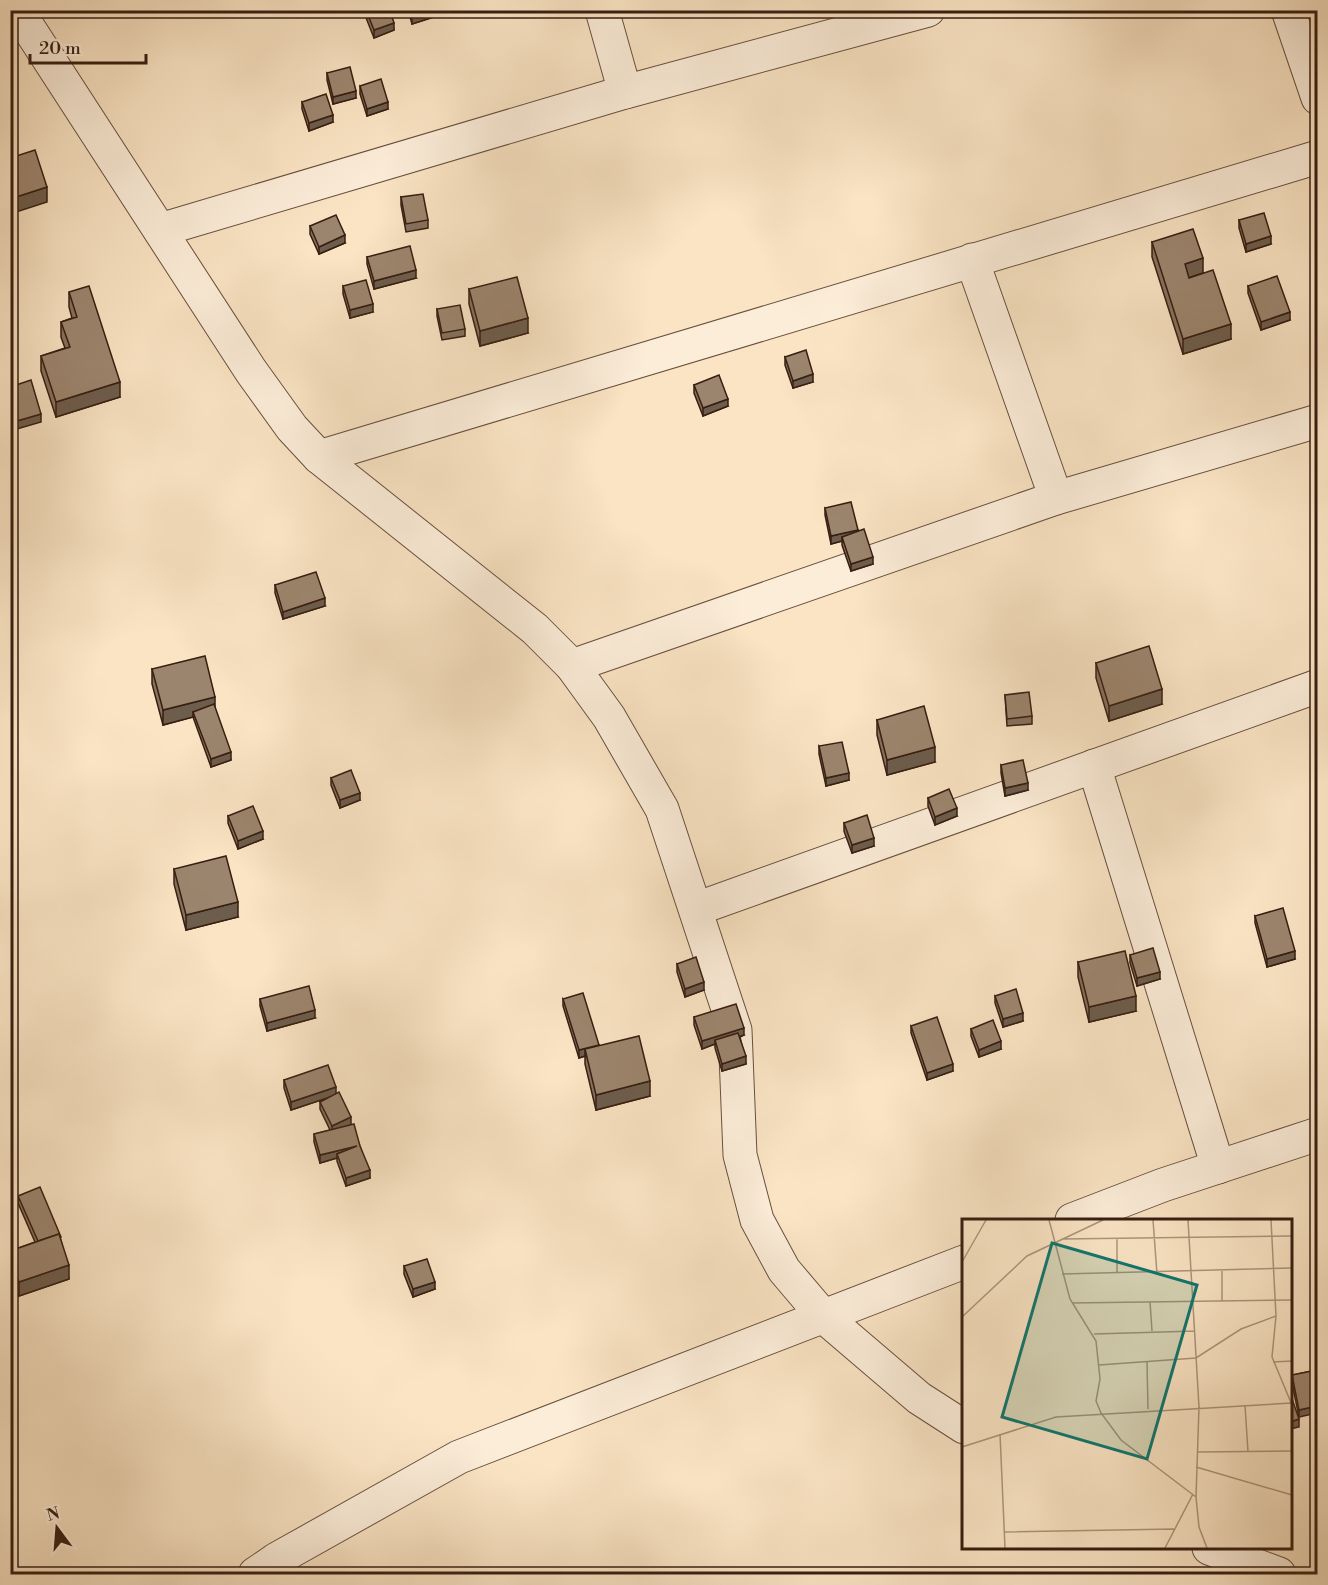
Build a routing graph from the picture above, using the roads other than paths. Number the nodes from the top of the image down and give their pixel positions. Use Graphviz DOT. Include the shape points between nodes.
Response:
graph roads {
  1 [pos="17,10"];
  2 [pos="602,10"];
  3 [pos="928,10"];
  4 [pos="1288,10"];
  5 [pos="625,92"];
  6 [pos="1317,98"];
  7 [pos="1317,157"];
  8 [pos="160,230"];
  9 [pos="972,260"];
  10 [pos="1317,421"];
  11 [pos="319,457"];
  12 [pos="1056,498"];
  13 [pos="572,666"];
  14 [pos="1317,686"];
  15 [pos="1094,766"];
  16 [pos="696,909"];
  17 [pos="1317,1134"];
  18 [pos="1218,1167"];
  19 [pos="1077,1219"];
  20 [pos="962,1262"];
  21 [pos="823,1316"];
  22 [pos="962,1426"];
  23 [pos="1212,1549"];
  24 [pos="255,1575"];
  25 [pos="1279,1575"];
  1 -- 8 [label="street"];
  2 -- 5 [label="street"];
  3 -- 5 [label="street"];
  4 -- 6 [label="street"];
  5 -- 8 [label="street"];
  7 -- 9 [label="street"];
  8 -- 11 [label="street" via="251,371 292,428"];
  9 -- 11 [label="street"];
  9 -- 12 [label="street"];
  10 -- 12 [label="street"];
  11 -- 13 [label="street" via="535,629"];
  12 -- 13 [label="street"];
  13 -- 16 [label="street" via="609,717 662,809"];
  14 -- 15 [label="street"];
  15 -- 16 [label="street"];
  15 -- 18 [label="street"];
  16 -- 21 [label="street" via="735,1030 740,1155 757,1220 784,1270"];
  17 -- 18 [label="street"];
  18 -- 19 [label="street"];
  20 -- 21 [label="street"];
  21 -- 22 [label="street" via="920,1398"];
  21 -- 24 [label="street" via="459,1457"];
  23 -- 25 [label="street"];
}
